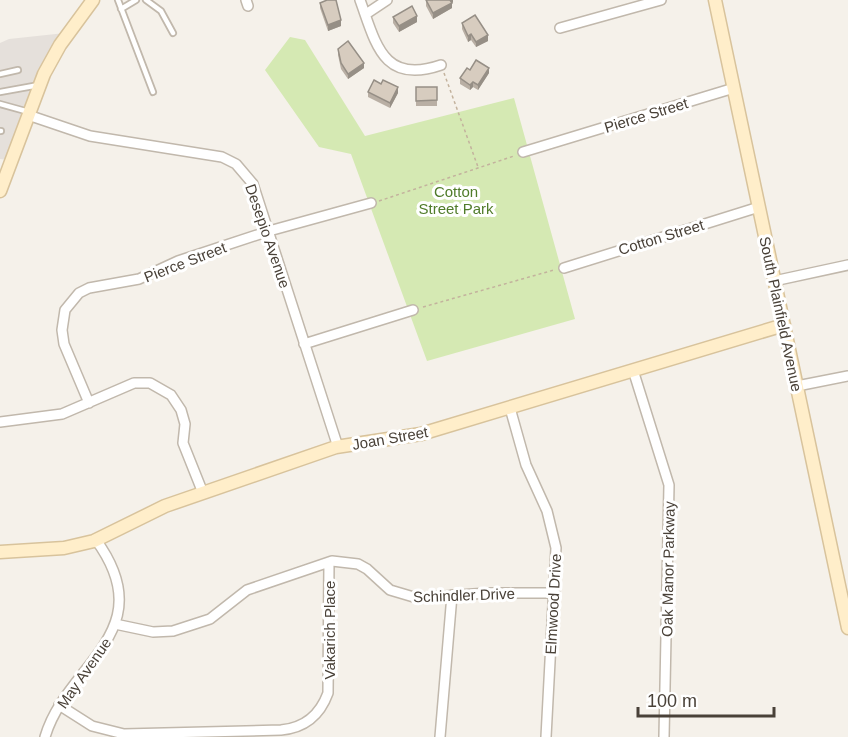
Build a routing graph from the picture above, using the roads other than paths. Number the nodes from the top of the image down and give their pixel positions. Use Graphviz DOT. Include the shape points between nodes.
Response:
graph roads {
  1 [pos="93,0"];
  2 [pos="118,0"];
  3 [pos="136,0"];
  4 [pos="146,0"];
  5 [pos="360,0"];
  6 [pos="387,0"];
  7 [pos="661,0"];
  8 [pos="715,0"];
  9 [pos="122,9"];
  10 [pos="366,14"];
  11 [pos="560,28"];
  12 [pos="173,33"];
  13 [pos="441,65"];
  14 [pos="18,70"];
  15 [pos="0,74"];
  16 [pos="39,85"];
  17 [pos="734,88"];
  18 [pos="0,92"];
  19 [pos="153,92"];
  20 [pos="0,104"];
  21 [pos="28,113"];
  22 [pos="523,153"];
  23 [pos="1,185"];
  24 [pos="371,203"];
  25 [pos="759,207"];
  26 [pos="269,231"];
  27 [pos="848,265"];
  28 [pos="564,268"];
  29 [pos="774,280"];
  30 [pos="413,310"];
  31 [pos="784,325"];
  32 [pos="304,344"];
  33 [pos="633,370"];
  34 [pos="848,376"];
  35 [pos="797,386"];
  36 [pos="89,403"];
  37 [pos="510,408"];
  38 [pos="0,422"];
  39 [pos="338,447"];
  40 [pos="203,493"];
  41 [pos="96,540"];
  42 [pos="0,552"];
  43 [pos="329,562"];
  44 [pos="555,593"];
  45 [pos="452,595"];
  46 [pos="847,614"];
  47 [pos="115,624"];
  48 [pos="848,628"];
  49 [pos="60,705"];
  50 [pos="281,734"];
  51 [pos="45,737"];
  52 [pos="440,737"];
  53 [pos="546,737"];
  54 [pos="664,737"];
  1 -- 16 [label="street" via="60,45"];
  2 -- 9 [label="lane"];
  3 -- 9 [label="lane"];
  4 -- 12 [label="lane" via="161,11"];
  5 -- 10 [label="street"];
  6 -- 10 [label="street"];
  7 -- 11 [label="street"];
  8 -- 17 [label="street, South Plainfield Avenue"];
  9 -- 19 [label="lane"];
  10 -- 13 [label="street" via="379,50 393,64 419,71"];
  14 -- 15 [label="lane"];
  16 -- 18 [label="lane"];
  16 -- 21 [label="street"];
  17 -- 22 [label="street, Pierce Street"];
  17 -- 25 [label="street, South Plainfield Avenue"];
  20 -- 21 [label="lane"];
  21 -- 23 [label="street"];
  21 -- 26 [label="street, Desepio Avenue" via="90,136 222,157 236,164 253,184"];
  24 -- 26 [label="street, Pierce Street"];
  25 -- 28 [label="street, Cotton Street"];
  25 -- 29 [label="street, South Plainfield Avenue"];
  26 -- 32 [label="street, Desepio Avenue"];
  26 -- 36 [label="street, Pierce Street" via="178,261 139,279 79,293 65,310 62,330"];
  27 -- 29 [label="street"];
  29 -- 31 [label="street, South Plainfield Avenue"];
  30 -- 32 [label="street"];
  31 -- 33 [label="street, Joan Street"];
  31 -- 35 [label="street, South Plainfield Avenue"];
  32 -- 39 [label="street, Desepio Avenue"];
  33 -- 37 [label="street, Joan Street"];
  33 -- 54 [label="street, Oak Manor Parkway" via="669,486"];
  34 -- 35 [label="street"];
  35 -- 46 [label="street, South Plainfield Avenue"];
  36 -- 38 [label="street" via="62,414"];
  36 -- 40 [label="street" via="134,383 150,383 171,395 182,410 183,442"];
  37 -- 39 [label="street, Joan Street" via="421,434"];
  37 -- 44 [label="street, Elmwood Drive" via="526,465 554,531"];
  39 -- 40 [label="street, Joan Street"];
  40 -- 41 [label="street, Joan Street" via="165,506"];
  41 -- 42 [label="street, Joan Street" via="64,548"];
  41 -- 47 [label="street, May Avenue" via="114,575 118,604"];
  43 -- 45 [label="street, Schindler Drive" via="358,564 390,590 406,597"];
  43 -- 47 [label="street, Schindler Drive" via="247,590 210,620 191,626 162,633"];
  43 -- 50 [label="street, Vakarich Place" via="328,693 311,719"];
  44 -- 45 [label="street, Schindler Drive"];
  44 -- 53 [label="street, Elmwood Drive"];
  45 -- 52 [label="street"];
  46 -- 48 [label="street, South Plainfield Avenue"];
  47 -- 49 [label="street, May Avenue" via="104,650"];
  49 -- 50 [label="street, Vakarich Place" via="92,726 124,734"];
  49 -- 51 [label="street, May Avenue"];
}
